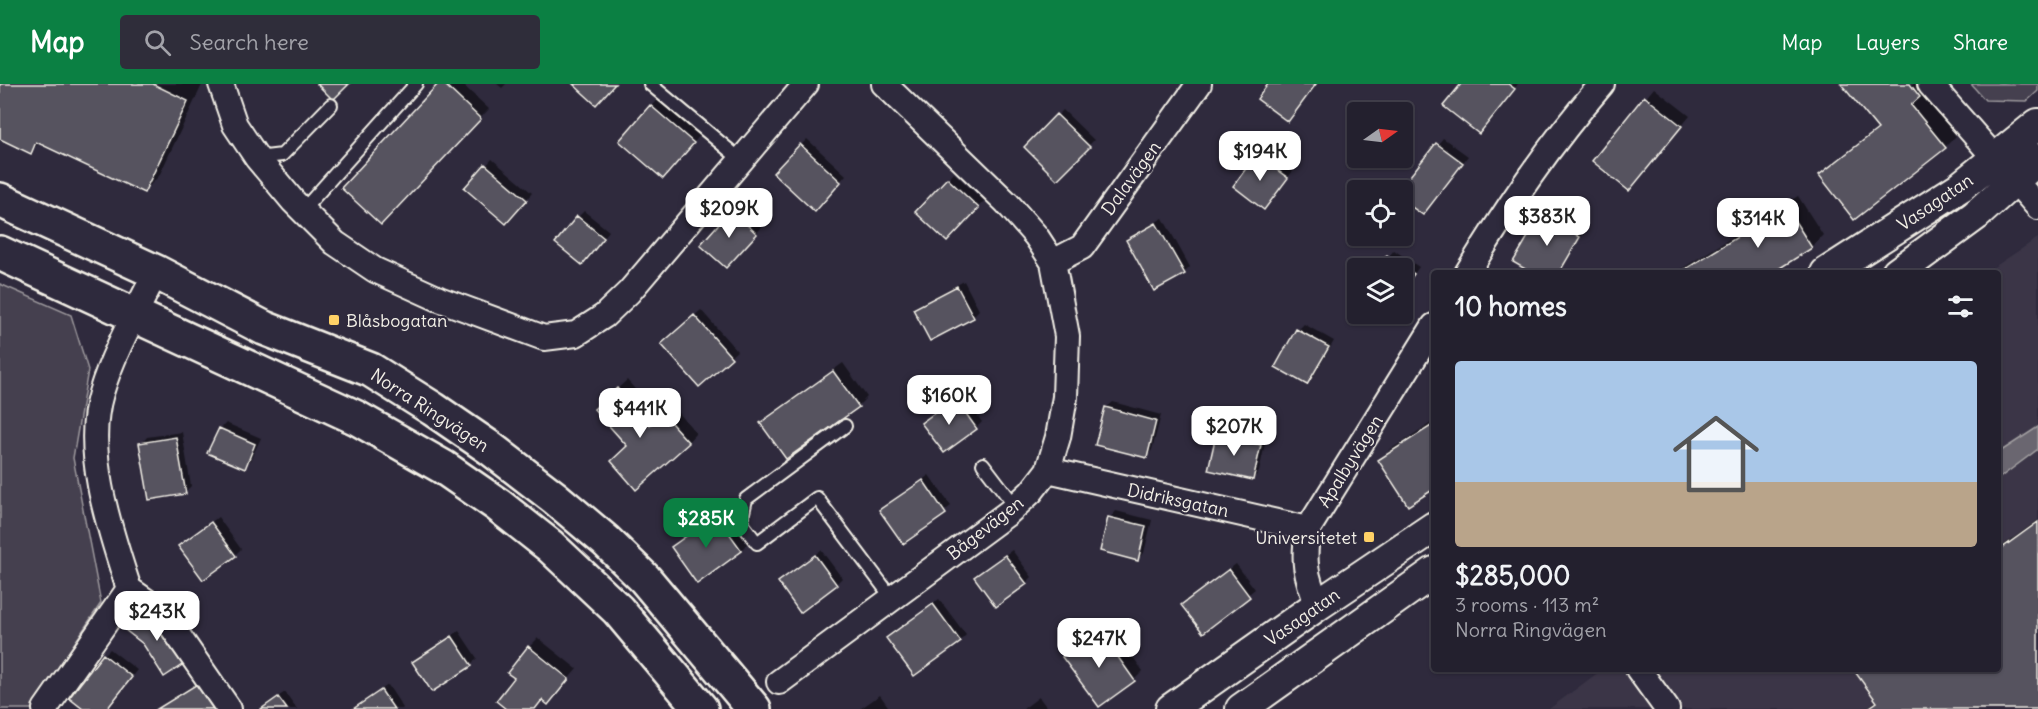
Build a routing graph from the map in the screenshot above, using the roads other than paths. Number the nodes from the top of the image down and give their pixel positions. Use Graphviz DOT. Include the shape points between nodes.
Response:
graph roads {
  1 [pos="221,84"];
  2 [pos="416,84"];
  3 [pos="650,84"];
  4 [pos="806,84"];
  5 [pos="884,84"];
  6 [pos="1199,84"];
  7 [pos="1602,84"];
  8 [pos="1930,84"];
  9 [pos="331,105"];
  10 [pos="2038,124"];
  11 [pos="256,158"];
  12 [pos="1995,158"];
  13 [pos="2038,159"];
  14 [pos="741,160"];
  15 [pos="2016,181"];
  16 [pos="4,200"];
  17 [pos="2038,207"];
  18 [pos="302,211"];
  19 [pos="0,253"];
  20 [pos="1053,261"];
  21 [pos="1469,270"];
  22 [pos="1831,270"];
  23 [pos="1901,270"];
  24 [pos="156,272"];
  25 [pos="135,315"];
  26 [pos="1431,331"];
  27 [pos="845,426"];
  28 [pos="983,464"];
  29 [pos="1048,470"];
  30 [pos="1015,506"];
  31 [pos="1308,529"];
  32 [pos="1431,529"];
  33 [pos="1431,574"];
  34 [pos="129,589"];
  35 [pos="892,598"];
  36 [pos="1318,605"];
  37 [pos="1640,672"];
  38 [pos="780,682"];
  39 [pos="45,709"];
  40 [pos="230,709"];
  41 [pos="701,709"];
  42 [pos="754,709"];
  43 [pos="1171,709"];
  44 [pos="1241,709"];
  45 [pos="1667,709"];
  1 -- 11 [label="street" via="235,125"];
  2 -- 18 [label="lane"];
  3 -- 14 [label="lane"];
  4 -- 14 [label="street"];
  5 -- 20 [label="street, Bågevägen" via="1006,202"];
  6 -- 20 [label="street, Dalavägen" via="1082,247"];
  7 -- 21 [label="street" via="1563,129 1516,194"];
  8 -- 12 [label="street"];
  9 -- 11 [label="lane" via="282,155"];
  10 -- 12 [label="street, Vasagatan"];
  11 -- 18 [label="street"];
  12 -- 15 [label="street"];
  12 -- 22 [label="street, Vasagatan" via="1960,187"];
  13 -- 15 [label="street, Vasagatan"];
  14 -- 18 [label="street" via="604,316 576,334 544,338 439,299 375,270 334,243"];
  15 -- 17 [label="street"];
  15 -- 23 [label="street, Vasagatan"];
  16 -- 24 [label="main road, Norra Ringvägen"];
  19 -- 25 [label="main road"];
  20 -- 29 [label="street, Bågevägen" via="1067,336 1066,387"];
  24 -- 25 [label="street"];
  24 -- 42 [label="main road, Norra Ringvägen" via="264,328 371,370 490,448 606,541 645,579"];
  25 -- 34 [label="street" via="101,393 95,437 113,541"];
  25 -- 41 [label="main road" via="357,418 443,467 498,505 550,546 618,610"];
  26 -- 31 [label="street, Apalbyvägen"];
  27 -- 35 [label="lane" via="746,499 741,522 757,543 817,498"];
  28 -- 30 [label="lane"];
  29 -- 30 [label="street, Bågevägen"];
  29 -- 31 [label="street, Didriksgatan"];
  30 -- 35 [label="street, Bågevägen"];
  31 -- 36 [label="street, Apalbyvägen" via="1304,556"];
  32 -- 36 [label="street, Vasagatan"];
  33 -- 44 [label="street"];
  34 -- 39 [label="street"];
  34 -- 40 [label="street" via="166,618"];
  35 -- 38 [label="street, Bågevägen"];
  36 -- 43 [label="street, Vasagatan"];
  37 -- 45 [label="street"];
}
